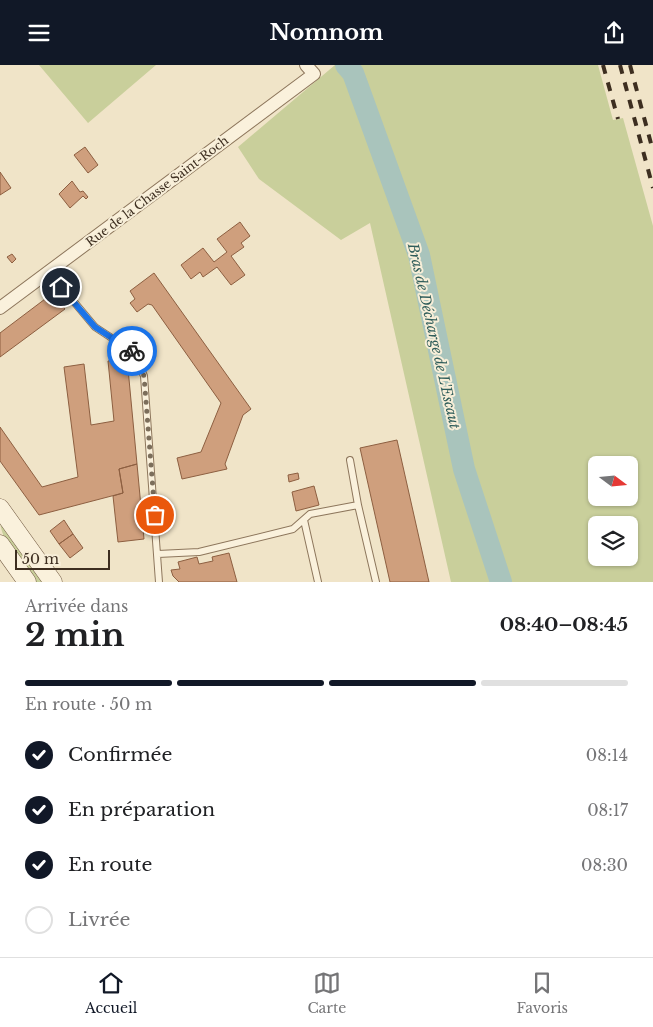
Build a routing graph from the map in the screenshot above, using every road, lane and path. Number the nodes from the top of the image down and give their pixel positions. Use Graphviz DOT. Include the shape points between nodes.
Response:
graph roads {
  1 [pos="310,69"];
  2 [pos="49,272"];
  3 [pos="0,308"];
  4 [pos="350,459"];
  5 [pos="358,505"];
  6 [pos="0,508"];
  7 [pos="304,520"];
  8 [pos="0,544"];
  9 [pos="158,554"];
  10 [pos="27,582"];
  11 [pos="53,582"];
  12 [pos="159,582"];
  13 [pos="318,582"];
  14 [pos="376,582"];
  1 -- 2 [label="street, Rue de la Chasse Saint-Roch"];
  2 -- 3 [label="street, Rue de la Chasse Saint-Roch"];
  2 -- 9 [label="lane" via="95,327 133,352 144,376"];
  4 -- 5 [label="lane"];
  5 -- 7 [label="lane" via="310,514"];
  5 -- 14 [label="lane"];
  6 -- 11 [label="main road"];
  7 -- 9 [label="lane" via="293,529 200,552"];
  7 -- 13 [label="lane"];
  8 -- 10 [label="main road"];
  9 -- 12 [label="lane"];
}
